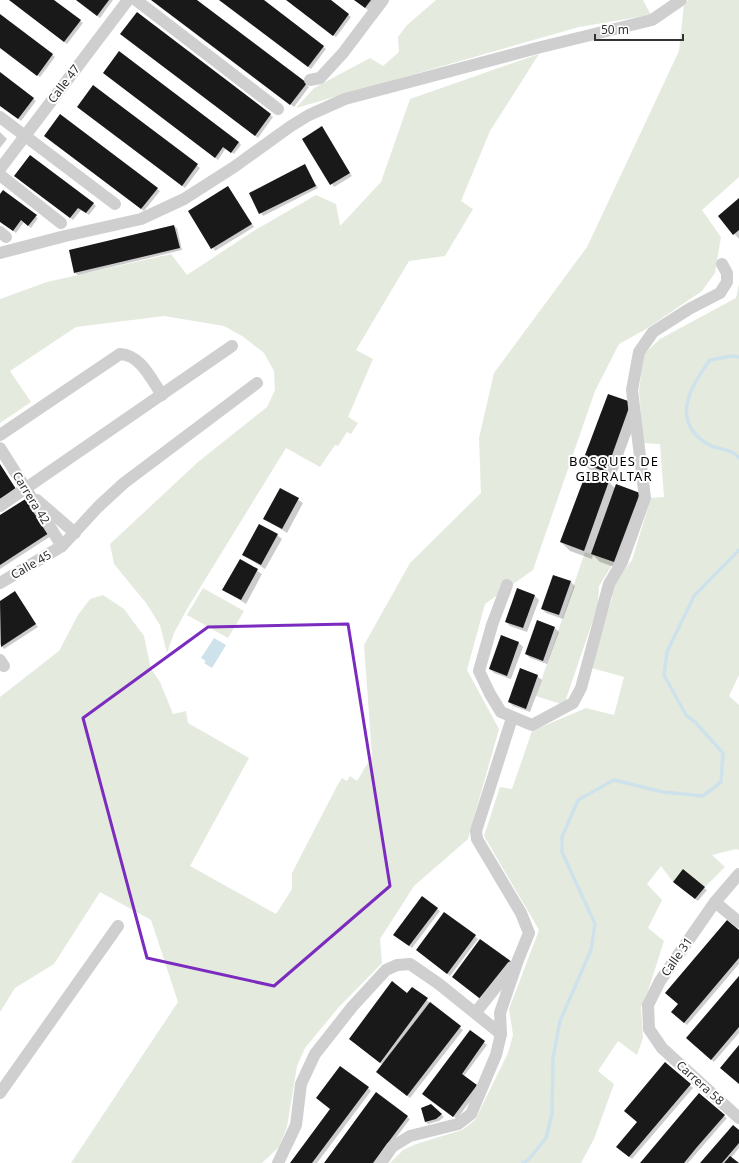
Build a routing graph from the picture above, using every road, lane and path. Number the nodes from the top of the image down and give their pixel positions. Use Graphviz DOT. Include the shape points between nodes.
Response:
graph roads {
  1 [pos="128,0"];
  2 [pos="136,0"];
  3 [pos="383,0"];
  4 [pos="681,0"];
  5 [pos="310,80"];
  6 [pos="278,109"];
  7 [pos="0,117"];
  8 [pos="25,136"];
  9 [pos="0,169"];
  10 [pos="0,175"];
  11 [pos="115,204"];
  12 [pos="61,223"];
  13 [pos="0,253"];
  14 [pos="722,264"];
  15 [pos="232,346"];
  16 [pos="257,383"];
  17 [pos="162,395"];
  18 [pos="0,435"];
  19 [pos="0,448"];
  20 [pos="26,490"];
  21 [pos="0,506"];
  22 [pos="74,533"];
  23 [pos="62,546"];
  24 [pos="0,583"];
  25 [pos="507,585"];
  26 [pos="512,718"];
  27 [pos="739,874"];
  28 [pos="715,902"];
  29 [pos="739,922"];
  30 [pos="118,926"];
  31 [pos="518,960"];
  32 [pos="476,1012"];
  33 [pos="501,1034"];
  34 [pos="662,1048"];
  35 [pos="0,1094"];
  36 [pos="739,1118"];
  37 [pos="278,1163"];
  38 [pos="381,1163"];
  1 -- 8 [label="street, Calle 47"];
  2 -- 6 [label="street"];
  3 -- 5 [label="street" via="320,78"];
  4 -- 13 [label="street" via="652,20 345,99 309,115 184,198 141,219"];
  7 -- 8 [label="street"];
  8 -- 9 [label="street, Calle 47"];
  8 -- 11 [label="street"];
  10 -- 12 [label="street"];
  14 -- 26 [label="street" via="727,282 720,293 653,332 639,352 632,390 645,498 622,562 609,584 582,688 573,703 532,725"];
  15 -- 17 [label="street"];
  16 -- 22 [label="street, Calle 45" via="124,483"];
  17 -- 18 [label="street" via="140,362 128,355 120,354"];
  17 -- 20 [label="street"];
  19 -- 20 [label="street, Carrera 42"];
  20 -- 21 [label="street"];
  20 -- 22 [label="street"];
  20 -- 23 [label="street, Carrera 42"];
  22 -- 23 [label="street, Calle 45"];
  23 -- 24 [label="street, Calle 45"];
  25 -- 26 [label="street" via="492,625 480,671 501,712"];
  26 -- 31 [label="street" via="476,831 477,839 521,912 529,933"];
  27 -- 28 [label="street, Calle 31"];
  28 -- 29 [label="street"];
  28 -- 34 [label="street, Calle 31" via="660,981 648,1005 649,1029"];
  30 -- 35 [label="street"];
  31 -- 32 [label="street"];
  31 -- 33 [label="street" via="500,1013"];
  32 -- 33 [label="street"];
  32 -- 37 [label="street" via="410,964 386,970 352,1007 315,1054 301,1084 296,1125"];
  33 -- 38 [label="street" via="496,1055 471,1114 458,1124 410,1136 392,1147"];
  34 -- 36 [label="street, Carrera 58"];
}
